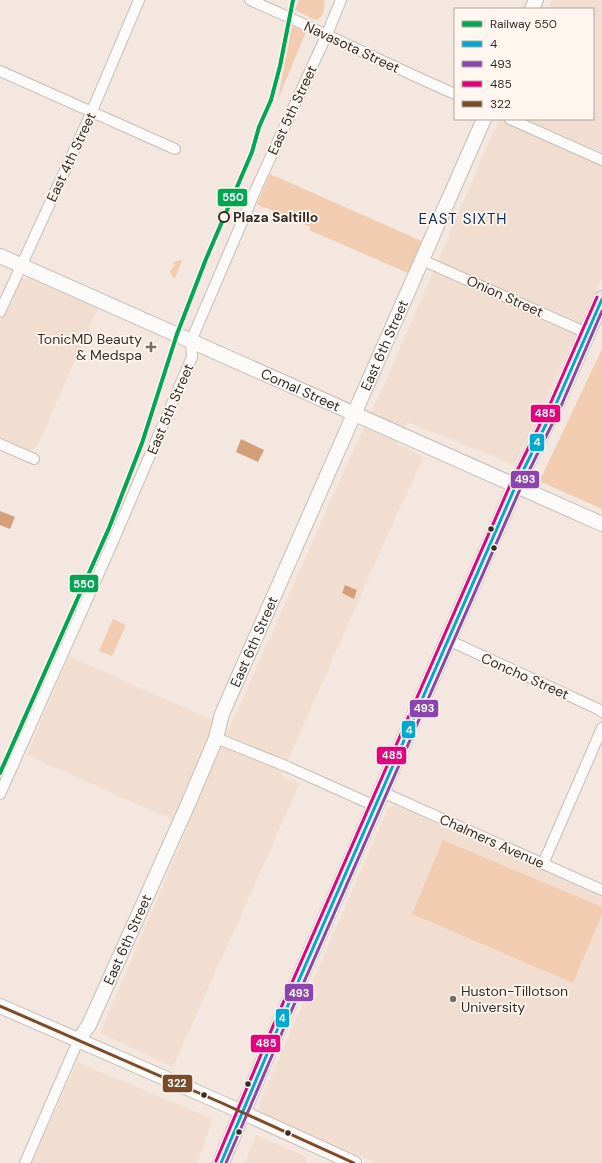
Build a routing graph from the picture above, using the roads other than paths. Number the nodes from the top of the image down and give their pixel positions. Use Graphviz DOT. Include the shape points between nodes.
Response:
graph roads {
  1 [pos="139,0"];
  2 [pos="250,0"];
  3 [pos="341,0"];
  4 [pos="326,34"];
  5 [pos="0,71"];
  6 [pos="454,94"];
  7 [pos="91,112"];
  8 [pos="484,120"];
  9 [pos="512,120"];
  10 [pos="175,149"];
  11 [pos="602,160"];
  12 [pos="0,256"];
  13 [pos="422,260"];
  14 [pos="21,265"];
  15 [pos="602,299"];
  16 [pos="0,312"];
  17 [pos="587,333"];
  18 [pos="191,341"];
  19 [pos="354,413"];
  20 [pos="0,444"];
  21 [pos="34,459"];
  22 [pos="516,485"];
  23 [pos="602,524"];
  24 [pos="448,640"];
  25 [pos="602,712"];
  26 [pos="602,728"];
  27 [pos="216,738"];
  28 [pos="0,794"];
  29 [pos="379,799"];
  30 [pos="542,864"];
  31 [pos="602,890"];
  32 [pos="0,1006"];
  33 [pos="78,1041"];
  34 [pos="242,1112"];
  35 [pos="25,1163"];
  36 [pos="221,1163"];
  37 [pos="354,1163"];
  1 -- 7 [label="street, East 4th Street"];
  2 -- 4 [label="street, Navasota Street"];
  3 -- 4 [label="street, East 5th Street"];
  4 -- 6 [label="street, Navasota Street"];
  4 -- 18 [label="street, East 5th Street"];
  5 -- 7 [label="street"];
  7 -- 10 [label="street"];
  7 -- 14 [label="street, East 4th Street"];
  8 -- 13 [label="street, East 6th Street"];
  9 -- 11 [label="street"];
  12 -- 14 [label="street, Comal Street"];
  13 -- 17 [label="street, Onion Street"];
  13 -- 19 [label="street, East 6th Street"];
  14 -- 16 [label="street, East 4th Street"];
  14 -- 18 [label="street, Comal Street"];
  15 -- 17 [label="main road"];
  17 -- 22 [label="main road"];
  18 -- 19 [label="street, Comal Street"];
  18 -- 28 [label="street, East 5th Street" via="192,357"];
  19 -- 22 [label="street, Comal Street"];
  19 -- 27 [label="street, East 6th Street" via="222,714"];
  20 -- 21 [label="street"];
  22 -- 23 [label="street, Comal Street"];
  22 -- 24 [label="main road"];
  24 -- 25 [label="street, Concho Street"];
  24 -- 29 [label="main road"];
  26 -- 30 [label="street"];
  27 -- 29 [label="street, Chalmers Avenue"];
  27 -- 33 [label="street, East 6th Street" via="89,1025"];
  29 -- 30 [label="street, Chalmers Avenue"];
  29 -- 34 [label="main road"];
  30 -- 31 [label="street, Chalmers Avenue"];
  32 -- 33 [label="street"];
  33 -- 34 [label="street"];
  33 -- 35 [label="street, East 6th Street"];
  34 -- 36 [label="main road"];
  34 -- 37 [label="street"];
}
